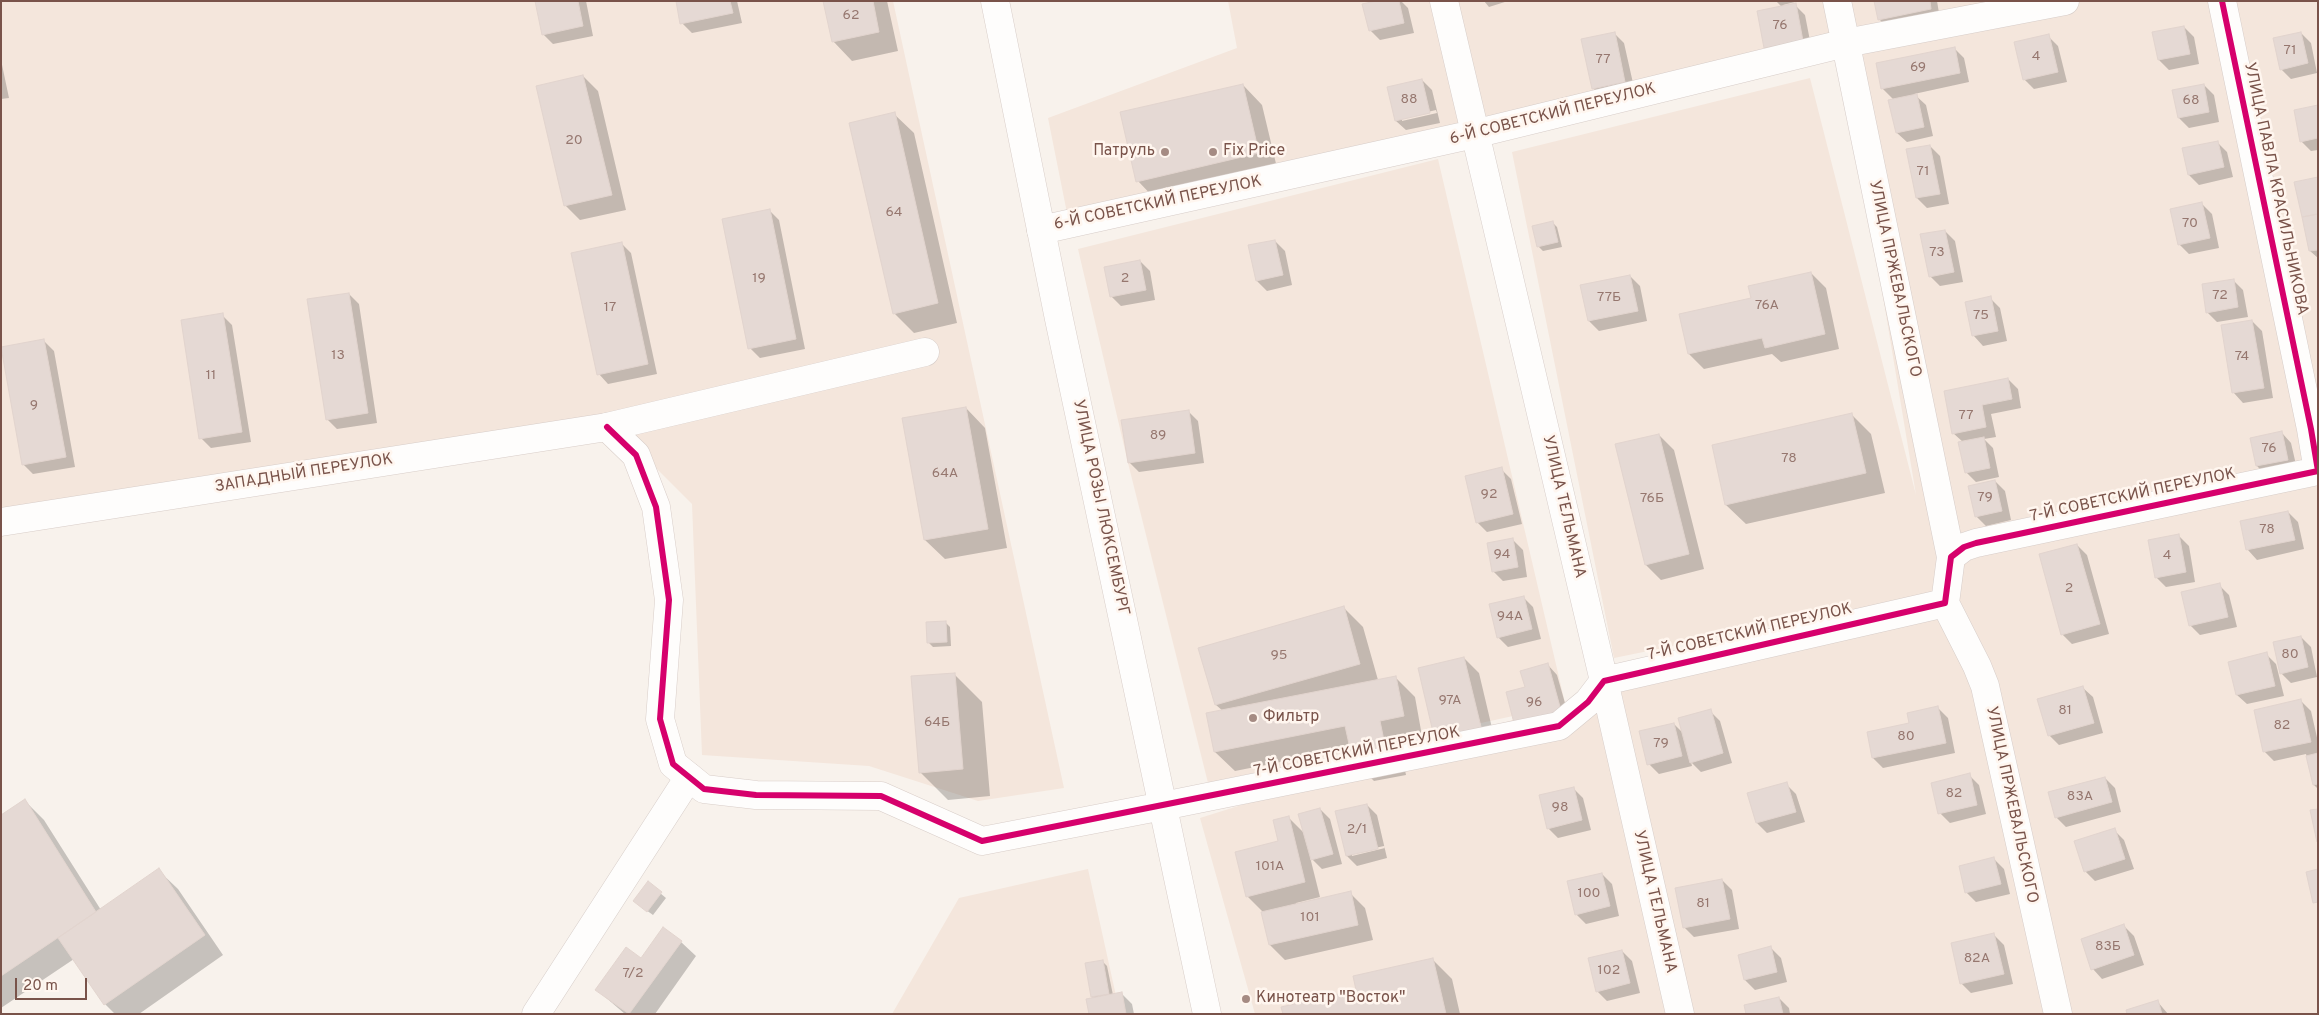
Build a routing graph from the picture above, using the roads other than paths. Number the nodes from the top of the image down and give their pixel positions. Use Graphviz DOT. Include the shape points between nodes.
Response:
graph roads {
  1 [pos="995,1"];
  2 [pos="1444,1"];
  3 [pos="1837,1"];
  4 [pos="2065,1"];
  5 [pos="2222,1"];
  6 [pos="1846,43"];
  7 [pos="1474,134"];
  8 [pos="1041,230"];
  9 [pos="925,352"];
  10 [pos="607,427"];
  11 [pos="2318,471"];
  12 [pos="1,522"];
  13 [pos="1951,557"];
  14 [pos="1944,603"];
  15 [pos="1604,680"];
  16 [pos="689,777"];
  17 [pos="1163,806"];
  18 [pos="536,1014"];
  19 [pos="1207,1014"];
  20 [pos="1680,1014"];
  21 [pos="2058,1014"];
  1 -- 8 [label="street, УЛИЦА РОЗЫ ЛЮКСЕМБУРГ"];
  2 -- 7 [label="street, УЛИЦА ТЕЛЬМАНА"];
  3 -- 6 [label="street, УЛИЦА ПРЖЕВАЛЬСКОГО"];
  4 -- 6 [label="street, 6-Й СОВЕТСКИЙ ПЕРЕУЛОК"];
  5 -- 11 [label="street, УЛИЦА ПАВЛА КРАСИЛЬНИКОВА"];
  6 -- 7 [label="street, 6-Й СОВЕТСКИЙ ПЕРЕУЛОК"];
  6 -- 13 [label="street, УЛИЦА ПРЖЕВАЛЬСКОГО"];
  7 -- 8 [label="street, 6-Й СОВЕТСКИЙ ПЕРЕУЛОК"];
  7 -- 15 [label="street, УЛИЦА ТЕЛЬМАНА"];
  8 -- 17 [label="street, УЛИЦА РОЗЫ ЛЮКСЕМБУРГ"];
  9 -- 10 [label="street, ЗАПАДНЫЙ ПЕРЕУЛОК"];
  10 -- 12 [label="street, ЗАПАДНЫЙ ПЕРЕУЛОК"];
  10 -- 16 [label="street, 7-Й СОВЕТСКИЙ ПЕРЕУЛОК" via="636,455 656,507 669,600 660,719 673,764"];
  11 -- 13 [label="street, 7-Й СОВЕТСКИЙ ПЕРЕУЛОК" via="1976,543"];
  13 -- 14 [label="street"];
  14 -- 15 [label="street, 7-Й СОВЕТСКИЙ ПЕРЕУЛОК"];
  14 -- 21 [label="street, УЛИЦА ПРЖЕВАЛЬСКОГО" via="1985,686"];
  15 -- 17 [label="street, 7-Й СОВЕТСКИЙ ПЕРЕУЛОК" via="1588,702 1559,726"];
  15 -- 20 [label="street, УЛИЦА ТЕЛЬМАНА"];
  16 -- 17 [label="street, 7-Й СОВЕТСКИЙ ПЕРЕУЛОК" via="704,789 756,795 881,796 982,841"];
  16 -- 18 [label="street"];
  17 -- 19 [label="street, УЛИЦА РОЗЫ ЛЮКСЕМБУРГ"];
}
